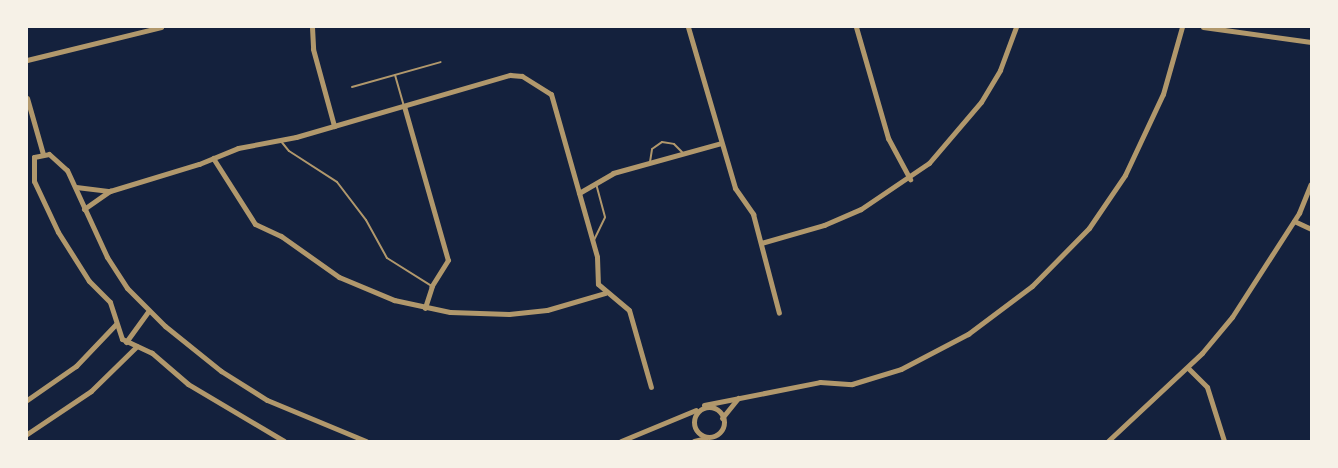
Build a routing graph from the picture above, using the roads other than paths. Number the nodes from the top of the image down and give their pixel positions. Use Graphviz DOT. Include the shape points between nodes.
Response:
graph roads {
  1 [pos="160,27"];
  2 [pos="312,27"];
  3 [pos="856,27"];
  4 [pos="1016,27"];
  5 [pos="1182,27"];
  6 [pos="1203,27"];
  7 [pos="689,28"];
  8 [pos="1311,42"];
  9 [pos="27,60"];
  10 [pos="441,62"];
  11 [pos="395,75"];
  12 [pos="352,87"];
  13 [pos="27,98"];
  14 [pos="404,106"];
  15 [pos="334,126"];
  16 [pos="280,140"];
  17 [pos="722,143"];
  18 [pos="683,153"];
  19 [pos="43,154"];
  20 [pos="213,158"];
  21 [pos="650,162"];
  22 [pos="910,179"];
  23 [pos="1311,183"];
  24 [pos="596,184"];
  25 [pos="76,187"];
  26 [pos="110,191"];
  27 [pos="579,193"];
  28 [pos="84,209"];
  29 [pos="1294,221"];
  30 [pos="1311,229"];
  31 [pos="593,242"];
  32 [pos="762,243"];
  33 [pos="432,286"];
  34 [pos="605,293"];
  35 [pos="425,308"];
  36 [pos="148,312"];
  37 [pos="779,313"];
  38 [pos="116,324"];
  39 [pos="126,342"];
  40 [pos="137,346"];
  41 [pos="1188,368"];
  42 [pos="651,387"];
  43 [pos="738,398"];
  44 [pos="27,400"];
  45 [pos="704,405"];
  46 [pos="696,410"];
  47 [pos="722,418"];
  48 [pos="27,434"];
  49 [pos="706,438"];
  50 [pos="718,439"];
  51 [pos="284,441"];
  52 [pos="366,441"];
  53 [pos="621,441"];
  54 [pos="694,441"];
  55 [pos="1108,441"];
  56 [pos="1224,441"];
  1 -- 9 [label="street"];
  2 -- 15 [label="street" via="314,50"];
  3 -- 22 [label="street" via="891,148"];
  4 -- 22 [label="street" via="1000,70 981,102 944,149"];
  5 -- 43 [label="street" via="1162,94 1125,175 1083,236 1032,286 968,334 902,369 852,384 820,382"];
  6 -- 8 [label="street"];
  7 -- 17 [label="street"];
  10 -- 11 [label="lane"];
  11 -- 12 [label="lane"];
  11 -- 14 [label="lane"];
  13 -- 19 [label="street"];
  14 -- 15 [label="street"];
  14 -- 27 [label="street" via="510,75 534,81 553,98"];
  14 -- 33 [label="street" via="448,260"];
  15 -- 16 [label="street"];
  16 -- 20 [label="street" via="238,148"];
  16 -- 33 [label="lane" via="289,151 337,182 366,220 387,258"];
  17 -- 18 [label="street"];
  17 -- 32 [label="street" via="735,188 751,210"];
  18 -- 21 [label="street"];
  18 -- 21 [label="lane" via="674,144 662,142 652,149"];
  19 -- 25 [label="street" via="62,164"];
  19 -- 38 [label="street" via="34,157 34,181 67,249 112,306"];
  20 -- 26 [label="street"];
  20 -- 35 [label="street" via="255,224 357,286"];
  21 -- 24 [label="street" via="608,175"];
  22 -- 32 [label="street" via="843,218"];
  23 -- 29 [label="street"];
  24 -- 27 [label="street"];
  24 -- 31 [label="lane" via="605,220"];
  25 -- 26 [label="street"];
  25 -- 28 [label="street"];
  26 -- 28 [label="street"];
  27 -- 31 [label="street"];
  28 -- 36 [label="street" via="107,257"];
  29 -- 30 [label="street"];
  29 -- 41 [label="street" via="1232,317"];
  31 -- 34 [label="street" via="598,284"];
  32 -- 37 [label="street"];
  33 -- 35 [label="street"];
  34 -- 35 [label="street" via="528,312 470,314"];
  34 -- 42 [label="street" via="620,299 629,310"];
  36 -- 39 [label="street"];
  36 -- 52 [label="street" via="244,387 305,419"];
  38 -- 39 [label="street"];
  38 -- 44 [label="street" via="65,375"];
  39 -- 40 [label="street"];
  40 -- 48 [label="street" via="75,403"];
  40 -- 51 [label="street" via="152,353 188,384"];
  41 -- 55 [label="street"];
  41 -- 56 [label="street" via="1207,387"];
  43 -- 45 [label="street"];
  43 -- 47 [label="street"];
  45 -- 46 [label="street"];
  45 -- 47 [label="street" via="714,408"];
  46 -- 49 [label="street" via="696,424"];
  46 -- 53 [label="street"];
  47 -- 50 [label="street" via="723,430"];
  49 -- 50 [label="street"];
  49 -- 54 [label="street"];
}
